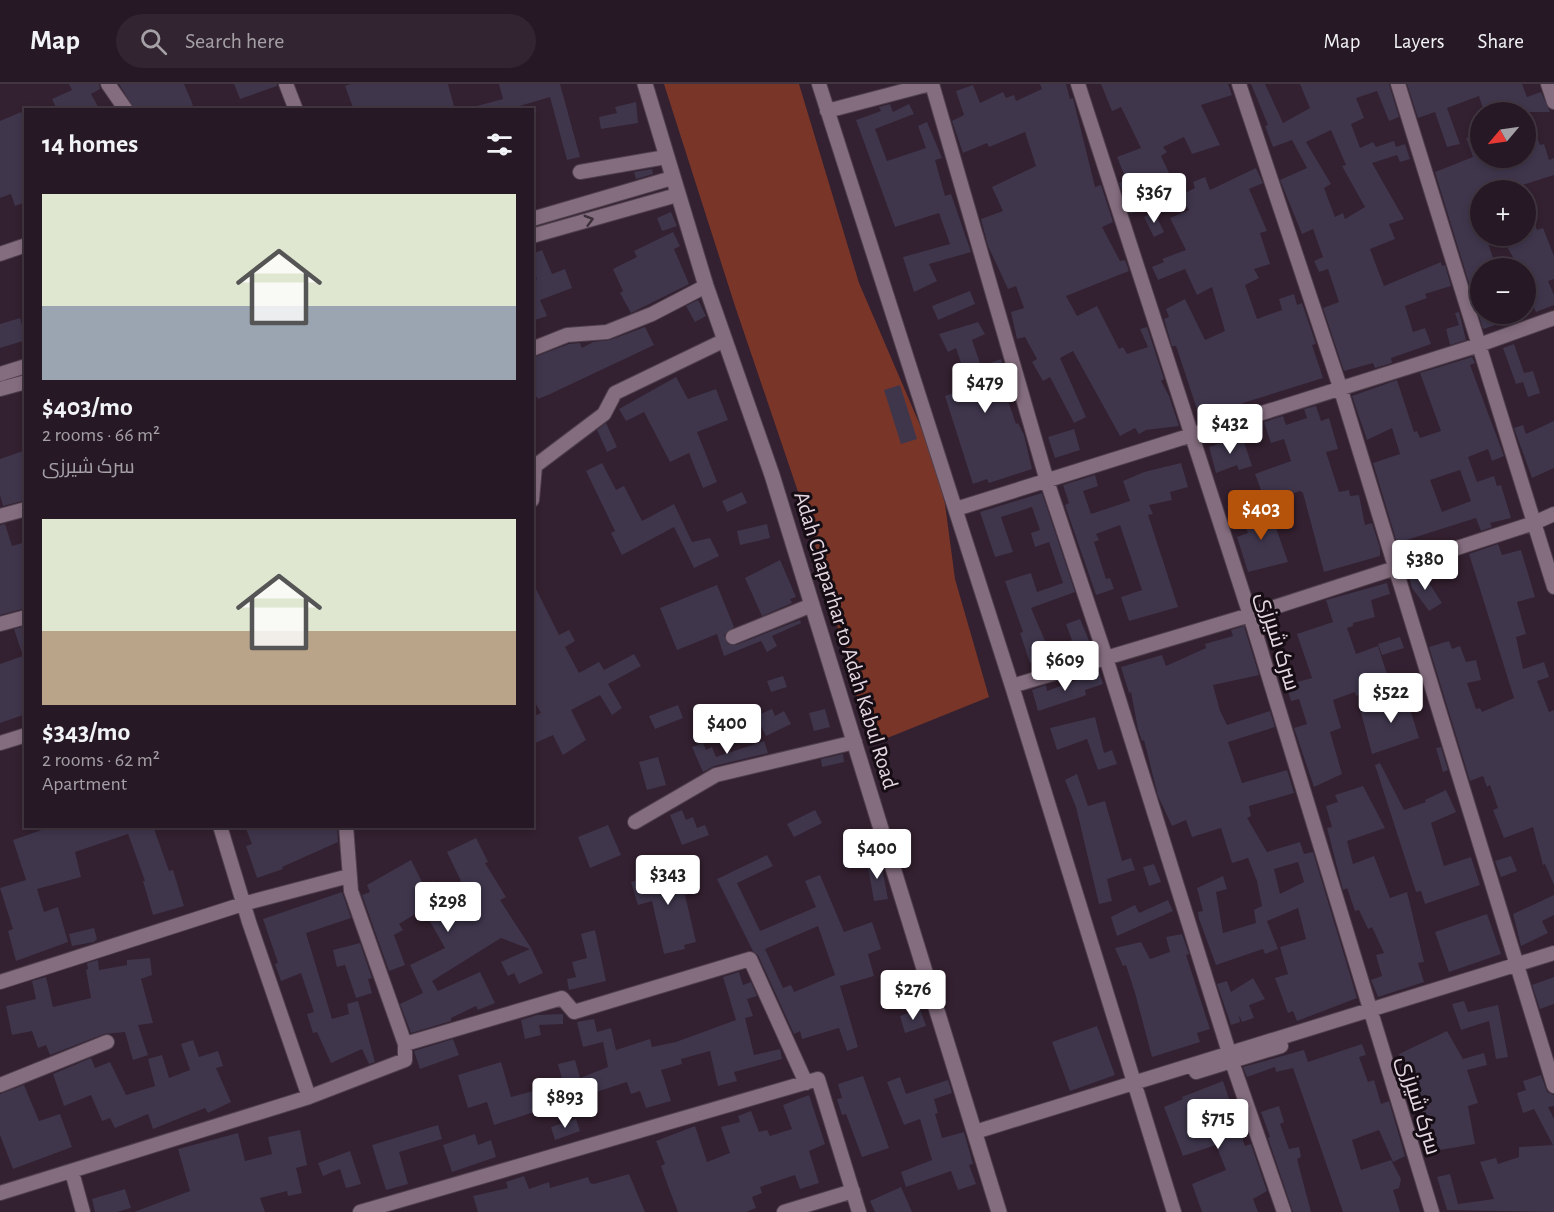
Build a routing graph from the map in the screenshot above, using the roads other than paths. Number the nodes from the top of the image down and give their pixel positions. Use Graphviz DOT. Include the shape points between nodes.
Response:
graph roads {
  1 [pos="108,84"];
  2 [pos="286,84"];
  3 [pos="645,84"];
  4 [pos="819,84"];
  5 [pos="931,84"];
  6 [pos="1078,84"];
  7 [pos="1239,84"];
  8 [pos="1398,84"];
  9 [pos="1548,84"];
  10 [pos="1554,102"];
  11 [pos="125,108"];
  12 [pos="295,108"];
  13 [pos="827,111"];
  14 [pos="666,157"];
  15 [pos="580,172"];
  16 [pos="672,178"];
  17 [pos="677,195"];
  18 [pos="534,218"];
  19 [pos="534,235"];
  20 [pos="24,246"];
  21 [pos="0,254"];
  22 [pos="706,286"];
  23 [pos="1554,318"];
  24 [pos="725,340"];
  25 [pos="1479,345"];
  26 [pos="534,348"];
  27 [pos="24,367"];
  28 [pos="0,374"];
  29 [pos="24,383"];
  30 [pos="1340,387"];
  31 [pos="0,389"];
  32 [pos="1191,435"];
  33 [pos="1047,481"];
  34 [pos="534,483"];
  35 [pos="956,509"];
  36 [pos="24,510"];
  37 [pos="1554,514"];
  38 [pos="0,516"];
  39 [pos="1534,523"];
  40 [pos="1396,566"];
  41 [pos="1554,587"];
  42 [pos="812,605"];
  43 [pos="1250,615"];
  44 [pos="24,618"];
  45 [pos="0,624"];
  46 [pos="733,637"];
  47 [pos="1106,658"];
  48 [pos="1012,686"];
  49 [pos="24,736"];
  50 [pos="855,742"];
  51 [pos="0,743"];
  52 [pos="634,822"];
  53 [pos="221,828"];
  54 [pos="346,828"];
  55 [pos="349,876"];
  56 [pos="243,904"];
  57 [pos="1554,952"];
  58 [pos="1554,961"];
  59 [pos="1518,967"];
  60 [pos="0,982"];
  61 [pos="1371,1014"];
  62 [pos="107,1042"];
  63 [pos="405,1044"];
  64 [pos="1231,1057"];
  65 [pos="806,1083"];
  66 [pos="0,1085"];
  67 [pos="1136,1086"];
  68 [pos="1554,1086"];
  69 [pos="309,1097"];
  70 [pos="976,1137"];
  71 [pos="72,1172"];
  72 [pos="853,1191"];
  73 [pos="0,1193"];
  74 [pos="386,1209"];
  75 [pos="83,1212"];
  76 [pos="360,1212"];
  77 [pos="784,1212"];
  78 [pos="859,1212"];
  79 [pos="999,1212"];
  80 [pos="1174,1212"];
  81 [pos="1284,1212"];
  82 [pos="1432,1212"];
  1 -- 11 [label="street"];
  2 -- 12 [label="street"];
  3 -- 14 [label="main road, Adah Chaparhar to Adah Kabul Road"];
  4 -- 13 [label="street"];
  5 -- 13 [label="street"];
  5 -- 33 [label="street"];
  6 -- 32 [label="street, سرک شیرزی"];
  7 -- 30 [label="street"];
  8 -- 25 [label="street"];
  9 -- 10 [label="street"];
  13 -- 35 [label="street"];
  14 -- 15 [label="street"];
  14 -- 16 [label="main road, Adah Chaparhar to Adah Kabul Road"];
  16 -- 17 [label="main road, Adah Chaparhar to Adah Kabul Road"];
  16 -- 18 [label="street"];
  19 -- 17 [label="street, one-way"];
  17 -- 22 [label="main road, Adah Chaparhar to Adah Kabul Road"];
  20 -- 21 [label="street"];
  22 -- 24 [label="main road, Adah Chaparhar to Adah Kabul Road"];
  22 -- 26 [label="street" via="607,332 567,335"];
  23 -- 25 [label="street"];
  24 -- 34 [label="street" via="615,393 604,414 536,466"];
  24 -- 42 [label="main road, Adah Chaparhar to Adah Kabul Road"];
  25 -- 30 [label="street"];
  25 -- 39 [label="street"];
  27 -- 28 [label="street"];
  29 -- 31 [label="street"];
  30 -- 32 [label="street"];
  30 -- 40 [label="street"];
  32 -- 33 [label="street"];
  32 -- 43 [label="street, سرک شیرزی"];
  33 -- 35 [label="street"];
  33 -- 47 [label="street"];
  35 -- 48 [label="street"];
  36 -- 38 [label="street"];
  37 -- 39 [label="street"];
  39 -- 40 [label="street"];
  39 -- 41 [label="street"];
  40 -- 43 [label="street"];
  40 -- 59 [label="street"];
  42 -- 46 [label="street"];
  42 -- 50 [label="main road, Adah Chaparhar to Adah Kabul Road"];
  43 -- 47 [label="street"];
  43 -- 61 [label="street, سرک شیرزی"];
  44 -- 45 [label="street"];
  47 -- 48 [label="street"];
  47 -- 64 [label="street"];
  48 -- 67 [label="street"];
  49 -- 51 [label="street"];
  50 -- 52 [label="street" via="716,775"];
  50 -- 70 [label="main road, Adah Chaparhar to Adah Kabul Road"];
  53 -- 56 [label="street"];
  54 -- 55 [label="street"];
  55 -- 56 [label="street"];
  55 -- 63 [label="street"];
  56 -- 60 [label="street"];
  56 -- 69 [label="street"];
  57 -- 59 [label="street"];
  58 -- 59 [label="street"];
  59 -- 61 [label="street"];
  59 -- 68 [label="street"];
  61 -- 64 [label="street"];
  61 -- 82 [label="street, سرک شیرزی"];
  62 -- 66 [label="street"];
  63 -- 65 [label="street" via="561,999 574,1012 750,959"];
  63 -- 69 [label="street" via="407,1056 400,1063"];
  64 -- 67 [label="street"];
  64 -- 81 [label="street"];
  65 -- 72 [label="street" via="818,1079"];
  65 -- 74 [label="street"];
  67 -- 70 [label="street"];
  67 -- 80 [label="street"];
  69 -- 71 [label="street"];
  70 -- 79 [label="main road, Adah Chaparhar to Adah Kabul Road"];
  71 -- 73 [label="street"];
  71 -- 75 [label="street"];
  72 -- 77 [label="street"];
  72 -- 78 [label="street"];
  74 -- 76 [label="street"];
}
